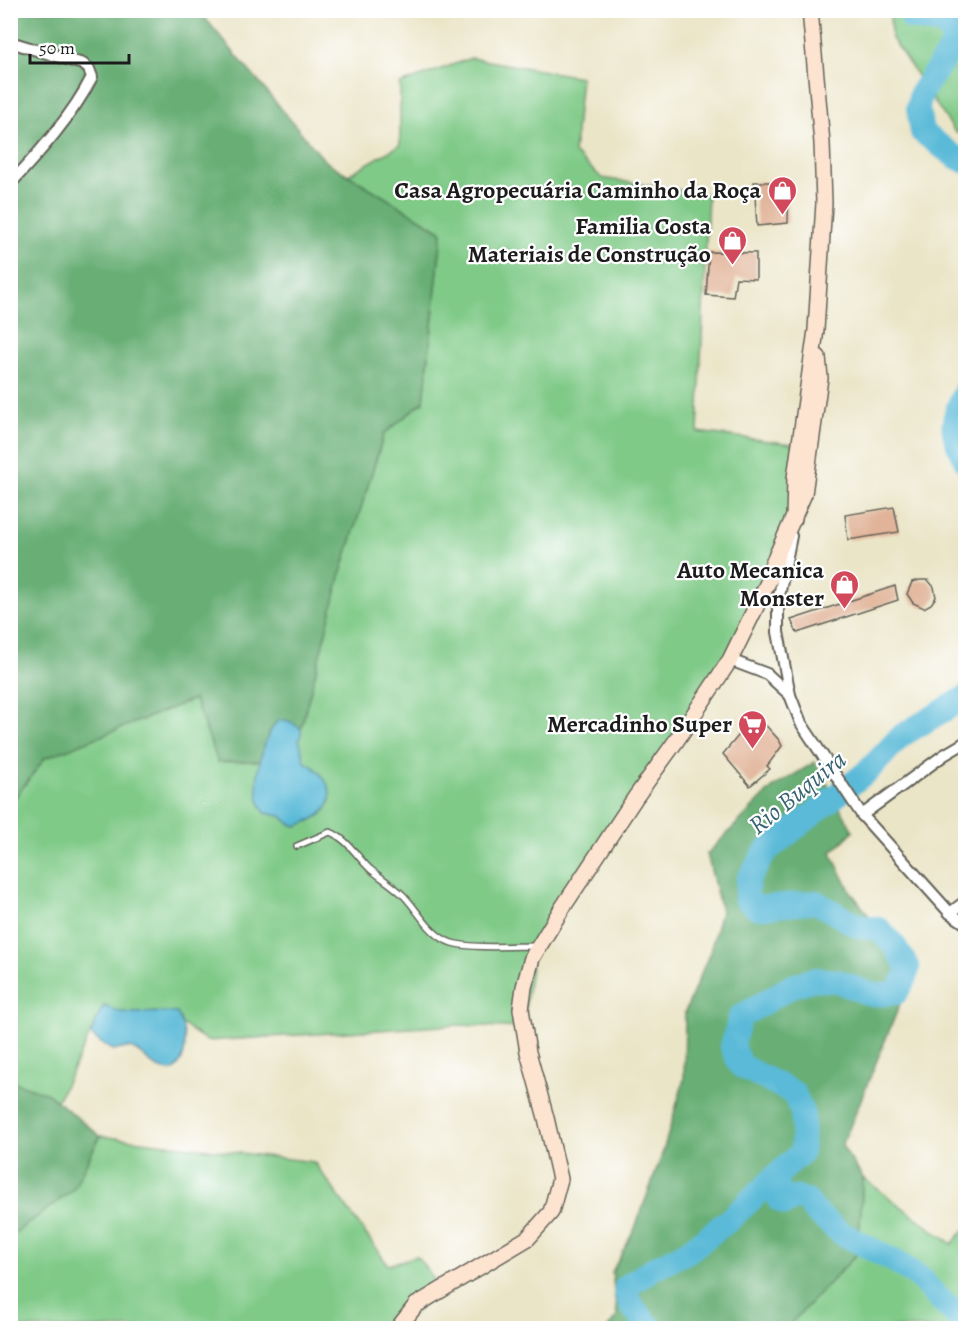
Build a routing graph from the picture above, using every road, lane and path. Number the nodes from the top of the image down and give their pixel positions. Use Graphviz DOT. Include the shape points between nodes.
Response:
graph roads {
  1 [pos="810,10"];
  2 [pos="10,42"];
  3 [pos="10,184"];
  4 [pos="794,519"];
  5 [pos="730,660"];
  6 [pos="790,695"];
  7 [pos="966,742"];
  8 [pos="862,815"];
  9 [pos="297,846"];
  10 [pos="966,901"];
  11 [pos="950,913"];
  12 [pos="966,924"];
  13 [pos="540,946"];
  14 [pos="398,1329"];
  1 -- 4 [label="main road" via="824,203 816,330 795,478"];
  2 -- 3 [label="street" via="83,64 92,77 42,150"];
  4 -- 5 [label="main road" via="752,619"];
  4 -- 6 [label="street" via="778,601 778,632"];
  5 -- 6 [label="street" via="767,674"];
  5 -- 13 [label="main road"];
  6 -- 8 [label="street" via="801,723"];
  7 -- 8 [label="street"];
  8 -- 11 [label="street"];
  9 -- 13 [label="lane" via="330,832 340,836 369,868 403,895 441,938 452,943"];
  10 -- 11 [label="street"];
  11 -- 12 [label="street"];
  13 -- 14 [label="main road" via="532,958 524,987 522,1018 560,1179 556,1197 550,1212 528,1238 416,1305"];
}
